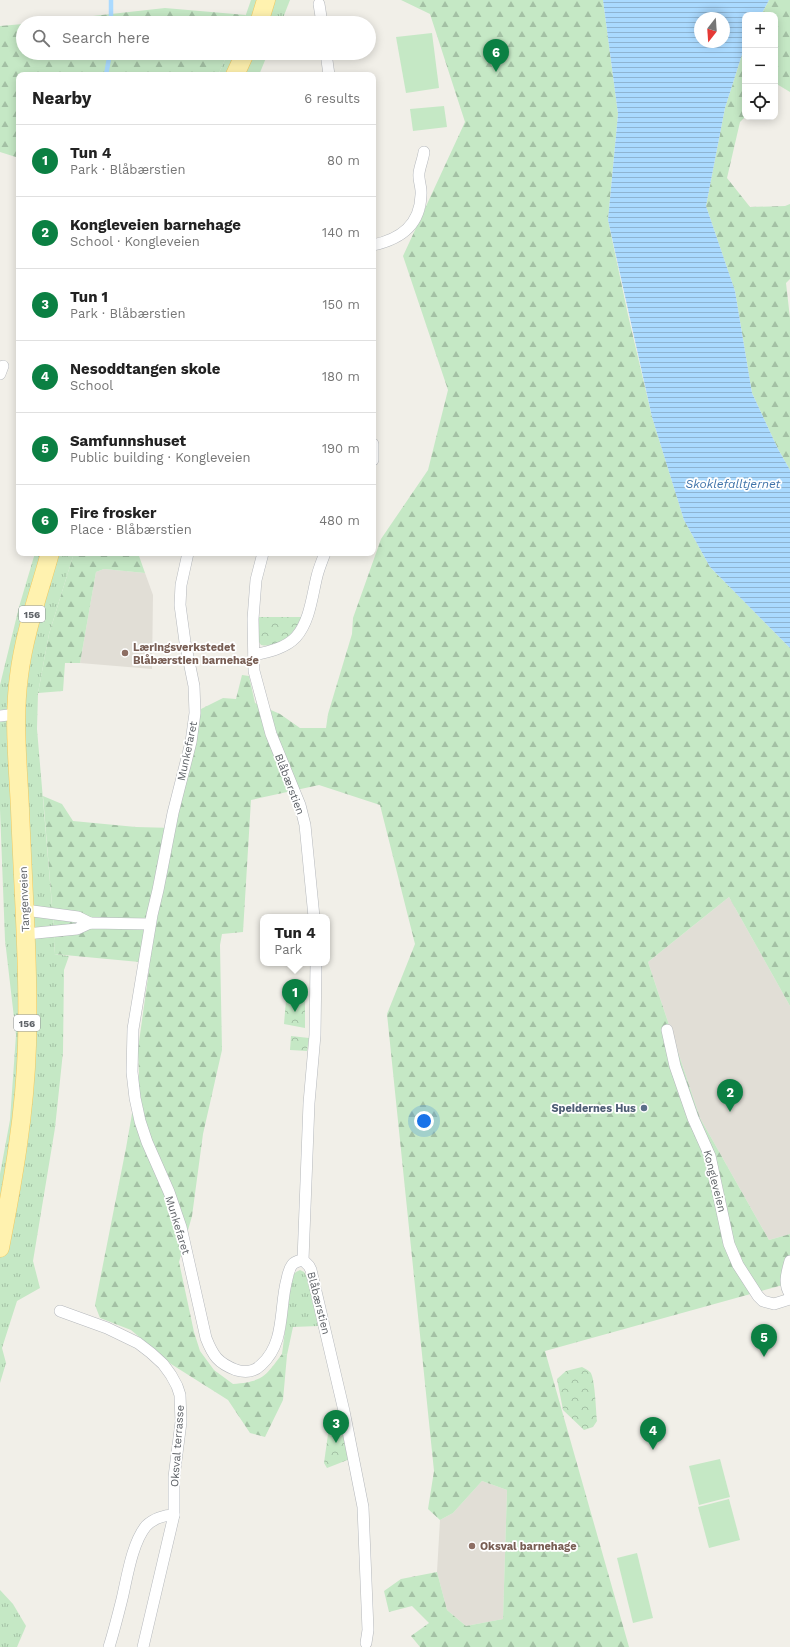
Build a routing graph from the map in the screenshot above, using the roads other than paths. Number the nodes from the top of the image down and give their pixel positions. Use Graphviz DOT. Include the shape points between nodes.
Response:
graph roads {
  1 [pos="266,0"];
  2 [pos="319,4"];
  3 [pos="260,16"];
  4 [pos="321,16"];
  5 [pos="242,60"];
  6 [pos="327,60"];
  7 [pos="236,72"];
  8 [pos="329,72"];
  9 [pos="424,152"];
  10 [pos="376,244"];
  11 [pos="49,556"];
  12 [pos="187,556"];
  13 [pos="262,556"];
  14 [pos="324,556"];
  15 [pos="254,655"];
  16 [pos="8,715"];
  17 [pos="25,910"];
  18 [pos="314,914"];
  19 [pos="90,923"];
  20 [pos="150,924"];
  21 [pos="26,934"];
  22 [pos="316,966"];
  23 [pos="667,1030"];
  24 [pos="0,1248"];
  25 [pos="303,1260"];
  26 [pos="790,1261"];
  27 [pos="790,1294"];
  28 [pos="790,1299"];
  29 [pos="60,1311"];
  30 [pos="174,1514"];
  31 [pos="366,1646"];
  32 [pos="109,1647"];
  33 [pos="143,1647"];
  1 -- 3 [label="main road"];
  2 -- 4 [label="street"];
  5 -- 7 [label="main road"];
  6 -- 8 [label="street"];
  9 -- 10 [label="street" via="419,175 422,194 420,208 413,224 397,237"];
  11 -- 16 [label="main road, Tangenveien / 156" via="27,632"];
  12 -- 20 [label="street, Munkefaret" via="180,605 194,686 195,713 191,742"];
  13 -- 15 [label="street, Blåbærstien" via="256,580"];
  14 -- 15 [label="street" via="308,611 295,638 272,651"];
  15 -- 18 [label="street, Blåbærstien" via="254,671 271,734 300,805 305,825"];
  16 -- 17 [label="main road, Tangenveien / 156"];
  17 -- 19 [label="street" via="78,917"];
  17 -- 21 [label="main road, Tangenveien / 156"];
  19 -- 20 [label="street"];
  19 -- 21 [label="street" via="77,929"];
  20 -- 25 [label="street, Munkefaret" via="133,1029 132,1072 135,1098 147,1142 181,1227 206,1338 213,1355 221,1362 248,1372 256,1370 264,1362 280,1332 283,1290 289,1269 296,1262"];
  21 -- 24 [label="main road, Tangenveien / 156" via="25,1086 16,1162"];
  22 -- 25 [label="street, Blåbærstien" via="315,1035 308,1110"];
  23 -- 28 [label="street, Kongleveien" via="675,1066 693,1118 710,1156 729,1244 738,1265 763,1301 774,1304"];
  25 -- 31 [label="street, Blåbærstien" via="311,1270 329,1342 363,1507 368,1630"];
  26 -- 27 [label="street" via="786,1282"];
  29 -- 30 [label="street, Oksval terrasse" via="107,1328 138,1343 163,1364 178,1386 182,1408 174,1478"];
  30 -- 32 [label="street" via="151,1522 141,1535 130,1566"];
  30 -- 33 [label="street, Oksval terrasse"];
}
